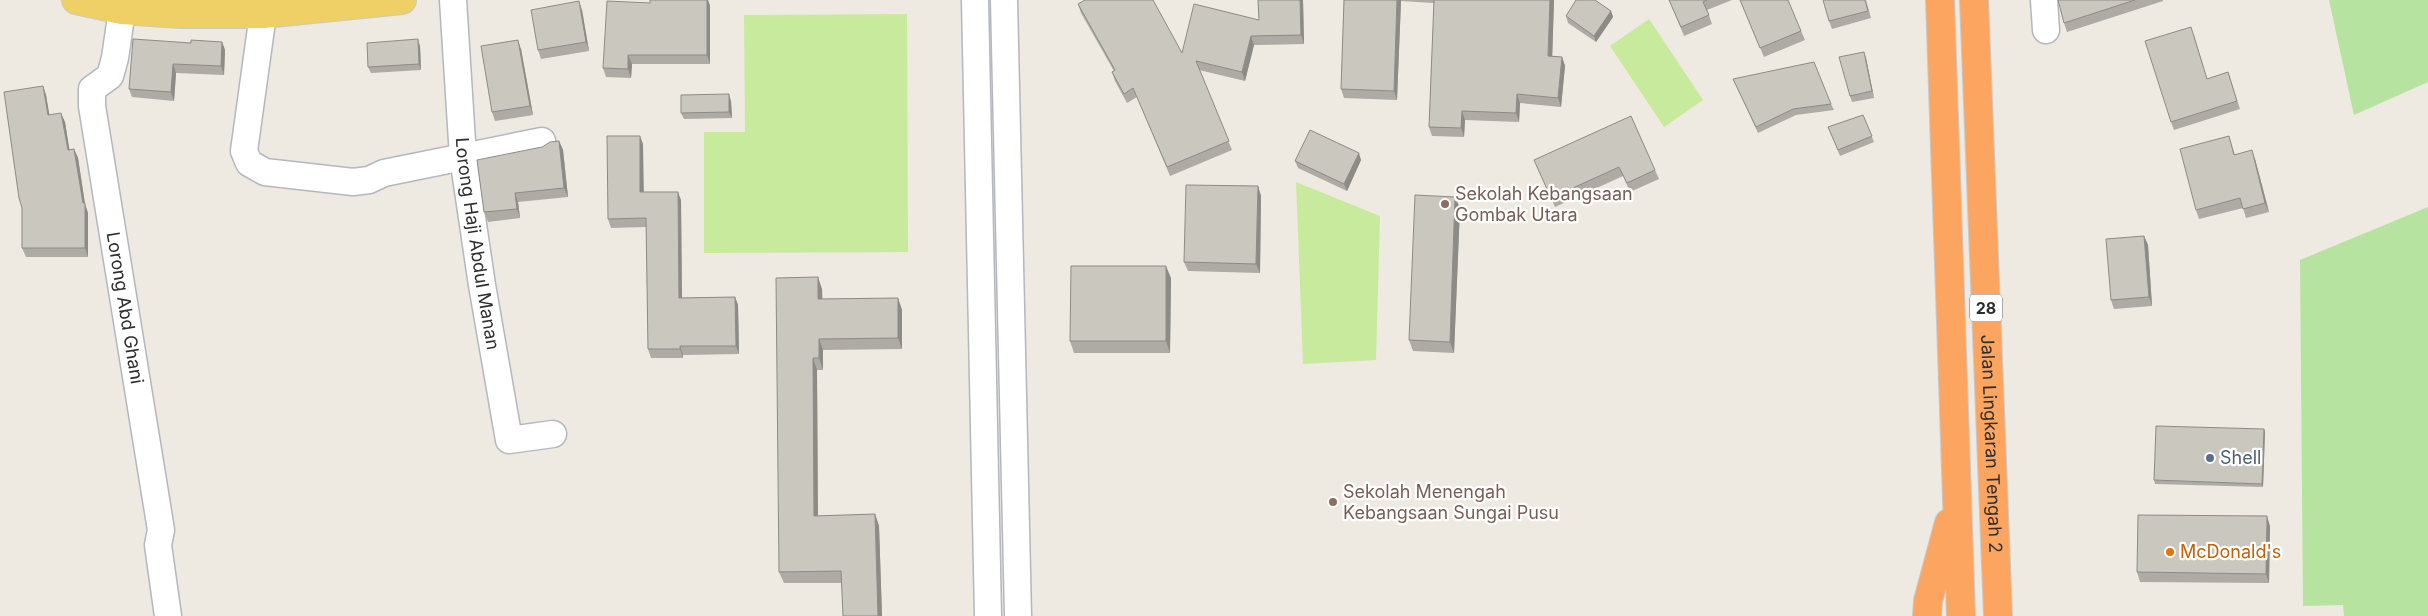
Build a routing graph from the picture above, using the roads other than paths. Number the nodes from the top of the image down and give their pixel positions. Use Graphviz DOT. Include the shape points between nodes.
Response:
graph roads {
  1 [pos="76,0"];
  2 [pos="402,0"];
  3 [pos="453,0"];
  4 [pos="976,0"];
  5 [pos="1004,0"];
  6 [pos="1940,0"];
  7 [pos="1974,0"];
  8 [pos="2044,0"];
  9 [pos="122,10"];
  10 [pos="263,14"];
  11 [pos="2046,30"];
  12 [pos="542,141"];
  13 [pos="463,157"];
  14 [pos="553,434"];
  15 [pos="1957,494"];
  16 [pos="168,616"];
  17 [pos="988,616"];
  18 [pos="1018,616"];
  19 [pos="1927,616"];
  20 [pos="1961,616"];
  21 [pos="1998,616"];
  1 -- 9 [label="main road"];
  2 -- 10 [label="main road"];
  3 -- 13 [label="street, Lorong Haji Abdul Manan"];
  4 -- 17 [label="street"];
  5 -- 18 [label="street"];
  6 -- 15 [label="highway, Jalan Lingkaran Tengah 2 / 28"];
  7 -- 21 [label="highway, Jalan Lingkaran Tengah 2 / 28"];
  8 -- 11 [label="street"];
  9 -- 10 [label="main road"];
  9 -- 16 [label="street, Lorong Abd Ghani" via="110,76 92,89 92,106 160,530 158,545"];
  10 -- 13 [label="street" via="244,151 249,163 265,172 354,182"];
  12 -- 13 [label="street"];
  13 -- 14 [label="street, Lorong Haji Abdul Manan" via="509,440"];
  15 -- 19 [label="highway" via="1928,601"];
  15 -- 20 [label="highway, Jalan Lingkaran Tengah 2 / 28"];
}
